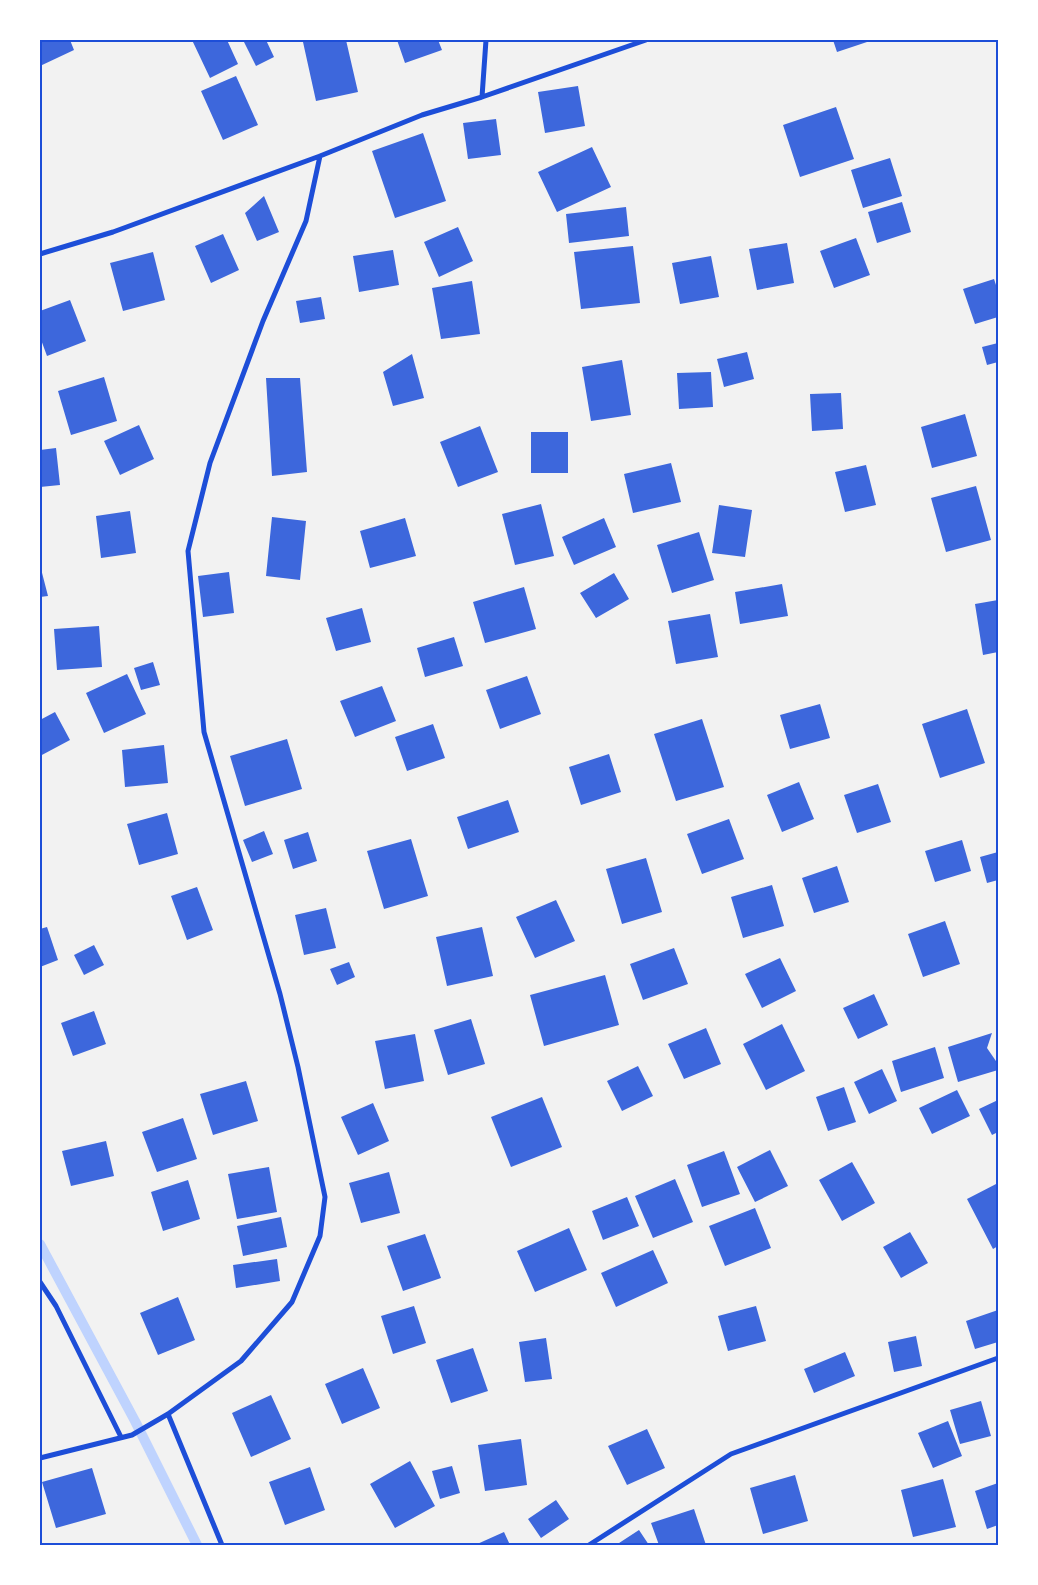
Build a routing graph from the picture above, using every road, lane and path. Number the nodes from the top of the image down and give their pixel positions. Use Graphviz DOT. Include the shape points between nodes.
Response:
graph roads {
  1 [pos="486,40"];
  2 [pos="646,40"];
  3 [pos="482,97"];
  4 [pos="320,156"];
  5 [pos="40,254"];
  6 [pos="40,1282"];
  7 [pos="998,1358"];
  8 [pos="168,1414"];
  9 [pos="121,1437"];
  10 [pos="40,1458"];
  11 [pos="222,1545"];
  12 [pos="589,1545"];
  1 -- 3 [label="street"];
  2 -- 3 [label="street"];
  3 -- 4 [label="street" via="422,116"];
  4 -- 5 [label="street" via="113,232"];
  4 -- 8 [label="street" via="306,221 263,321 210,463 188,551 204,732 280,994 325,1197 320,1236 292,1302 241,1361"];
  6 -- 9 [label="street" via="56,1306"];
  7 -- 12 [label="street" via="731,1454"];
  8 -- 9 [label="street" via="132,1435"];
  8 -- 11 [label="street"];
  9 -- 10 [label="street"];
}
